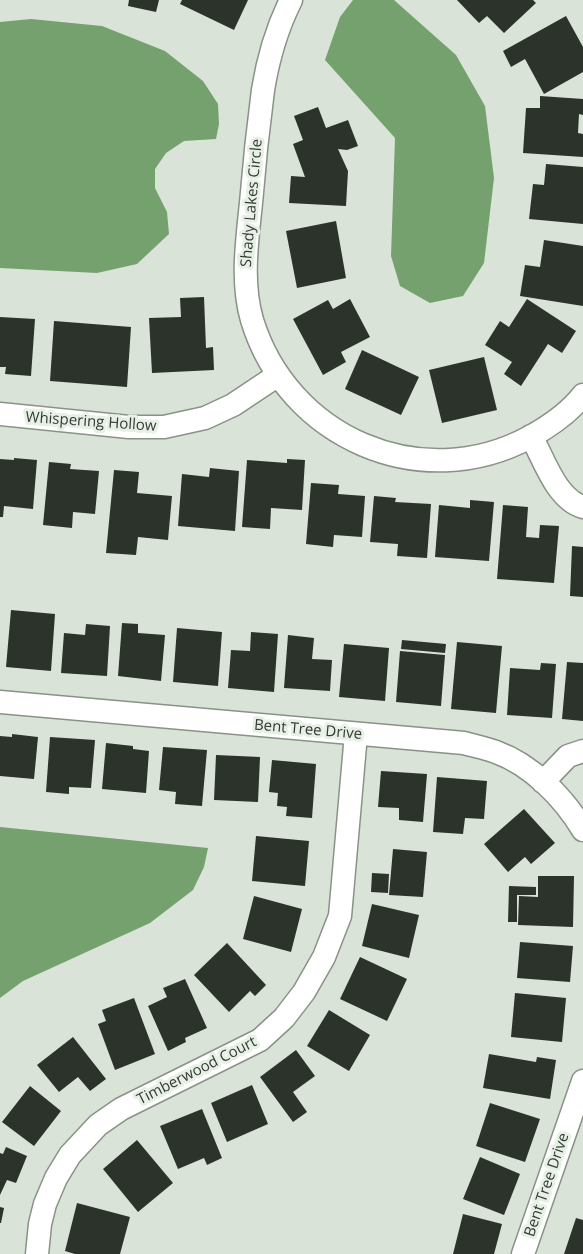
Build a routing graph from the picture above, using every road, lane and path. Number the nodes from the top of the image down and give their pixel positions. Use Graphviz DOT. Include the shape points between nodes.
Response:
graph roads {
  1 [pos="291,0"];
  2 [pos="278,375"];
  3 [pos="579,407"];
  4 [pos="0,414"];
  5 [pos="531,436"];
  6 [pos="583,507"];
  7 [pos="0,702"];
  8 [pos="356,734"];
  9 [pos="583,752"];
  10 [pos="543,782"];
  11 [pos="583,830"];
  12 [pos="583,1081"];
  13 [pos="37,1254"];
  14 [pos="523,1254"];
  1 -- 2 [label="street, Shady Lakes Circle" via="276,35 262,90 245,261 252,319"];
  2 -- 4 [label="street, Whispering Hollow" via="233,405 205,418 164,427"];
  2 -- 5 [label="street, Shady Lakes Circle" via="296,398 341,435 396,456 461,459 489,454"];
  3 -- 5 [label="street, Shady Lakes Circle"];
  5 -- 6 [label="street" via="560,489 573,504"];
  7 -- 8 [label="street, Bent Tree Drive"];
  8 -- 10 [label="street, Bent Tree Drive" via="464,743 496,752"];
  8 -- 13 [label="street, Timberwood Court" via="340,916 324,957 304,992 260,1040 121,1109 98,1125 70,1155 56,1179 45,1204"];
  9 -- 10 [label="street" via="568,756"];
  10 -- 11 [label="street, Bent Tree Drive"];
  12 -- 14 [label="street, Bent Tree Drive"];
}
